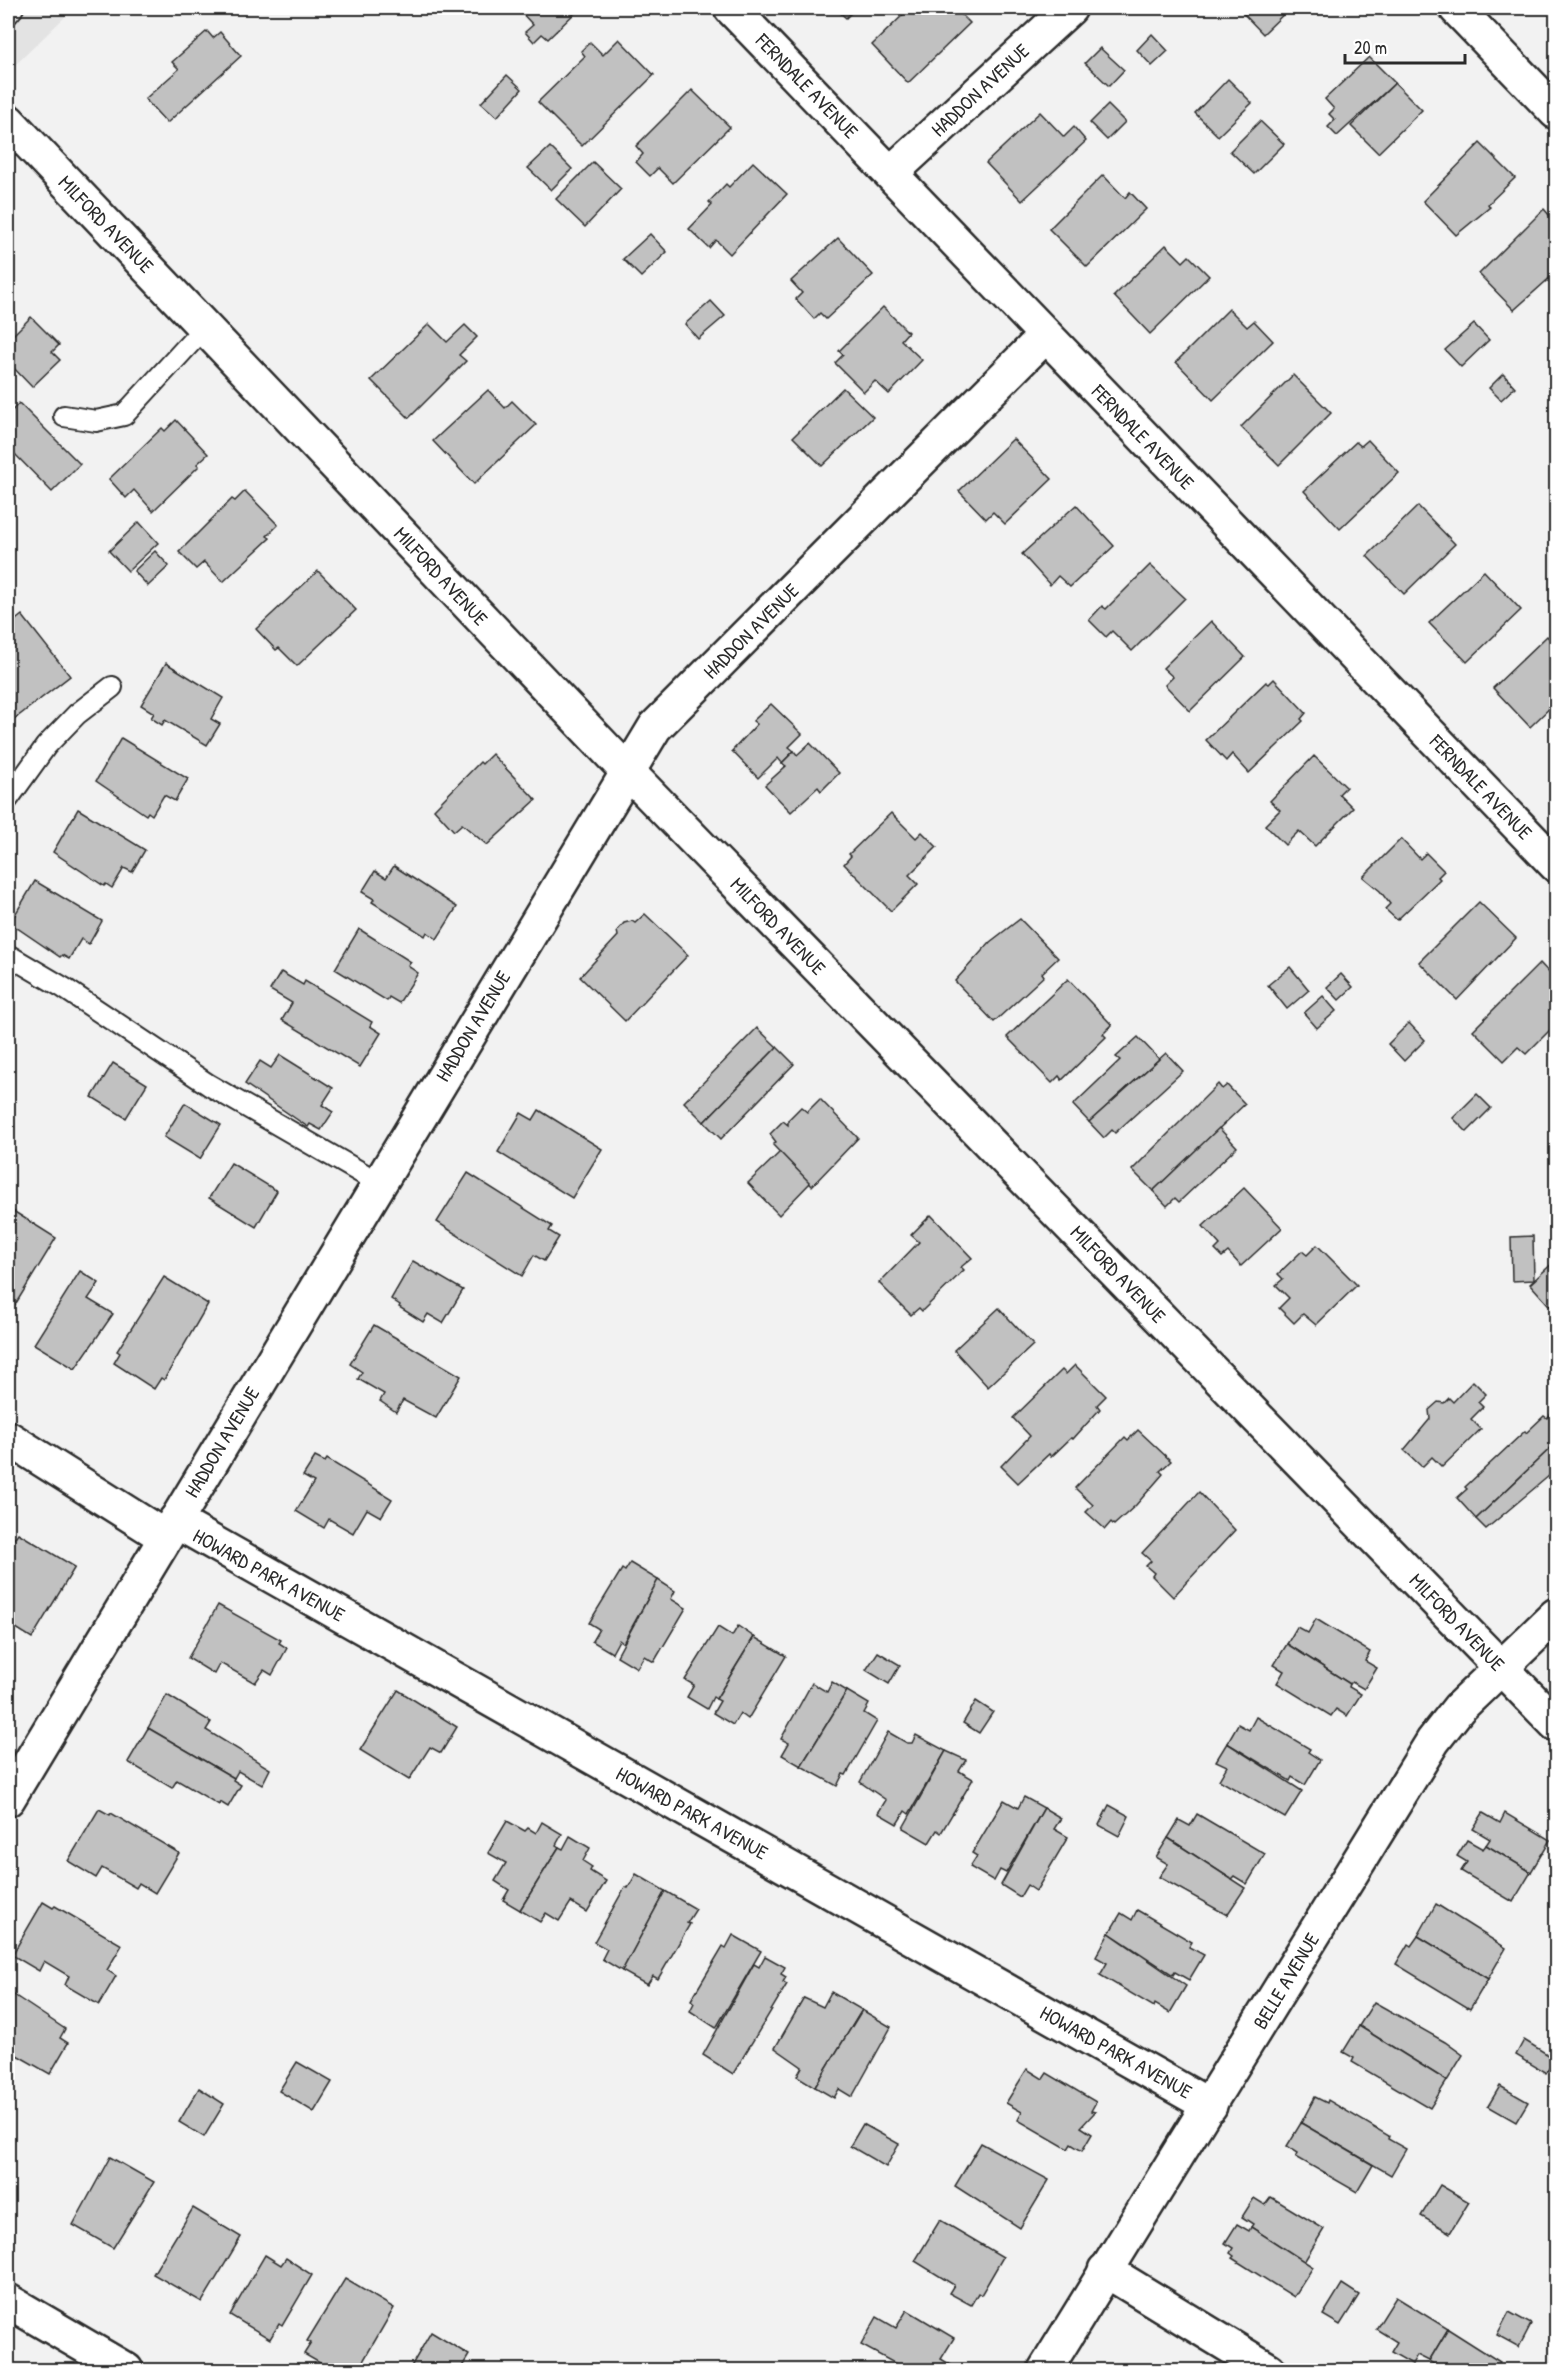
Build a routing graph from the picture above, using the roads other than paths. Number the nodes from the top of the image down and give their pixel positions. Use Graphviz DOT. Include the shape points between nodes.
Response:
graph roads {
  1 [pos="13,8"];
  2 [pos="731,8"];
  3 [pos="1070,8"];
  4 [pos="1455,8"];
  5 [pos="8,14"];
  6 [pos="1557,112"];
  7 [pos="8,121"];
  8 [pos="891,173"];
  9 [pos="204,328"];
  10 [pos="1045,336"];
  11 [pos="64,416"];
  12 [pos="112,687"];
  13 [pos="627,771"];
  14 [pos="8,799"];
  15 [pos="1557,865"];
  16 [pos="8,955"];
  17 [pos="379,1183"];
  18 [pos="8,1438"];
  19 [pos="170,1529"];
  20 [pos="1557,1615"];
  21 [pos="1502,1668"];
  22 [pos="1557,1724"];
  23 [pos="8,1799"];
  24 [pos="1210,2106"];
  25 [pos="1105,2270"];
  26 [pos="8,2301"];
  27 [pos="126,2370"];
  28 [pos="1046,2370"];
  29 [pos="1269,2370"];
  1 -- 5 [label="lane"];
  2 -- 8 [label="street, FERNDALE AVENUE"];
  3 -- 8 [label="street, HADDON AVENUE"];
  4 -- 6 [label="street"];
  7 -- 9 [label="street, MILFORD AVENUE"];
  8 -- 10 [label="street, FERNDALE AVENUE"];
  9 -- 11 [label="lane" via="124,415 96,421"];
  9 -- 13 [label="street, MILFORD AVENUE"];
  10 -- 13 [label="street, HADDON AVENUE" via="655,727"];
  10 -- 15 [label="street, FERNDALE AVENUE"];
  12 -- 14 [label="lane" via="77,714 46,746"];
  13 -- 17 [label="street, HADDON AVENUE"];
  13 -- 21 [label="street, MILFORD AVENUE"];
  16 -- 17 [label="lane" via="209,1085"];
  17 -- 19 [label="street, HADDON AVENUE"];
  18 -- 19 [label="street, HOWARD PARK AVENUE"];
  19 -- 23 [label="street, HADDON AVENUE"];
  19 -- 24 [label="street, HOWARD PARK AVENUE"];
  20 -- 21 [label="street, BELLE AVENUE"];
  21 -- 22 [label="street, MILFORD AVENUE"];
  21 -- 24 [label="street, BELLE AVENUE" via="1459,1708 1433,1741"];
  24 -- 25 [label="street, BELLE AVENUE"];
  25 -- 28 [label="street, BELLE AVENUE"];
  25 -- 29 [label="street"];
  26 -- 27 [label="street"];
}
